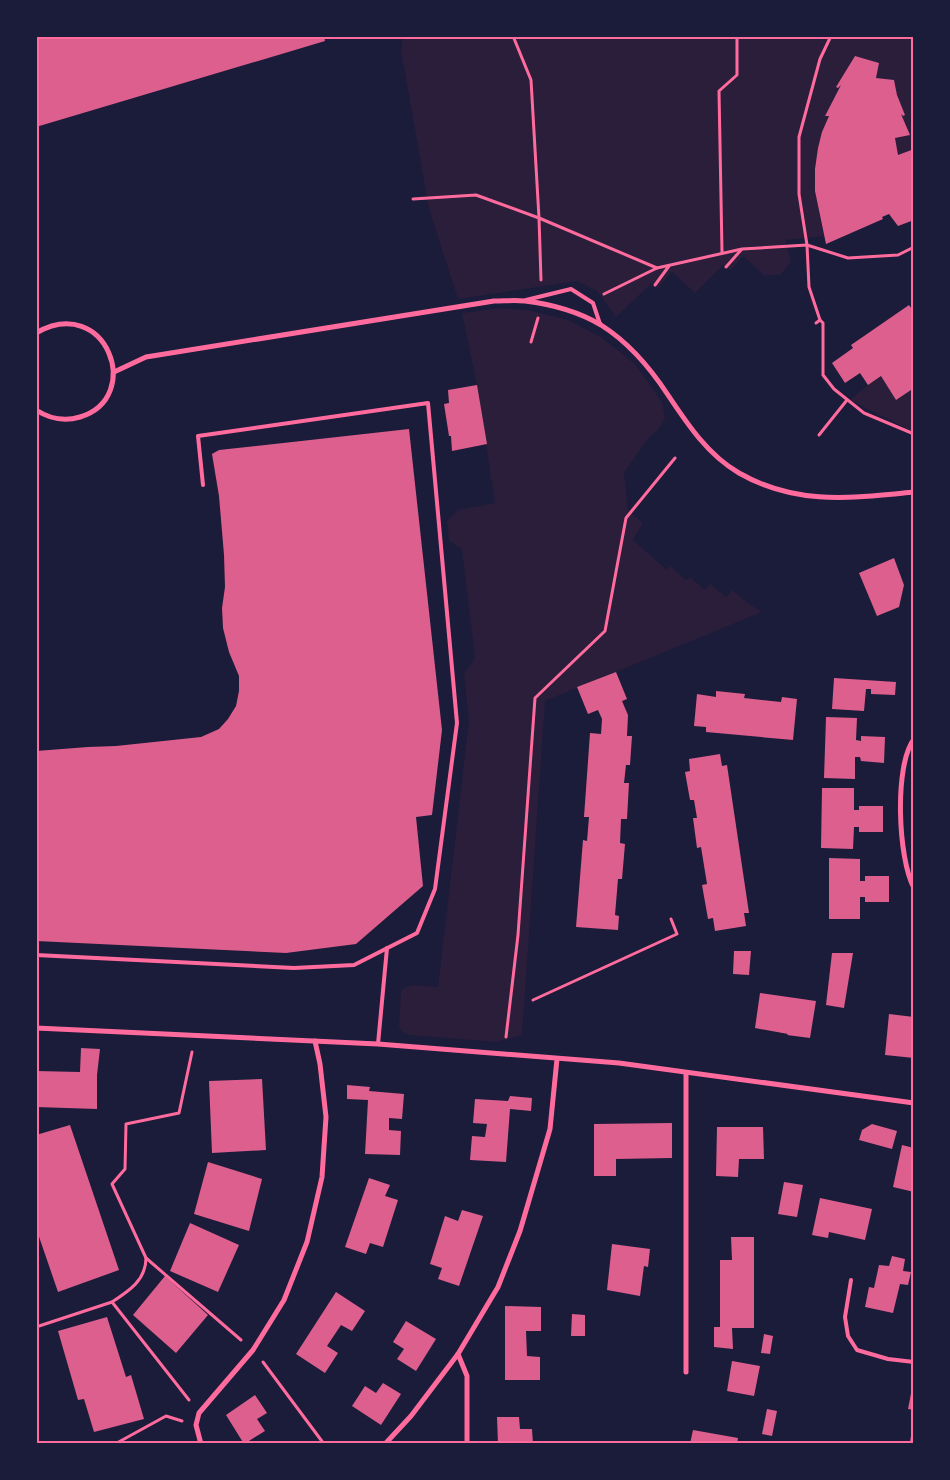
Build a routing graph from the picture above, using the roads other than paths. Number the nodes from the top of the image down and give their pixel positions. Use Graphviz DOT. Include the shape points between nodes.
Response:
graph roads {
  1 [pos="524,301"];
  2 [pos="600,324"];
  3 [pos="36,333"];
  4 [pos="114,372"];
  5 [pos="36,410"];
  6 [pos="203,485"];
  7 [pos="914,492"];
  8 [pos="914,738"];
  9 [pos="914,888"];
  10 [pos="387,948"];
  11 [pos="36,955"];
  12 [pos="36,1028"];
  13 [pos="315,1041"];
  14 [pos="378,1044"];
  15 [pos="557,1059"];
  16 [pos="686,1073"];
  17 [pos="914,1103"];
  18 [pos="851,1280"];
  19 [pos="458,1354"];
  20 [pos="914,1362"];
  21 [pos="686,1372"];
  22 [pos="201,1444"];
  23 [pos="385,1444"];
  24 [pos="468,1444"];
  1 -- 2 [label="street" via="564,310"];
  1 -- 2 [label="lane" via="571,289 593,303"];
  1 -- 4 [label="street" via="494,301 146,357"];
  2 -- 7 [label="street" via="624,342 659,381 701,442 740,474 795,494 837,498"];
  3 -- 4 [label="street" via="48,326 63,324 93,332 111,356"];
  4 -- 5 [label="street" via="106,398 86,415 58,420"];
  6 -- 10 [label="lane" via="198,436 428,403 457,723 436,890 417,933"];
  8 -- 9 [label="street" via="906,753 901,809 904,857"];
  10 -- 11 [label="lane" via="354,965 294,968"];
  10 -- 14 [label="lane"];
  12 -- 13 [label="street"];
  13 -- 14 [label="street"];
  13 -- 22 [label="street" via="326,1117 322,1176 307,1242 284,1300 253,1350 199,1413 196,1425"];
  14 -- 15 [label="street"];
  15 -- 16 [label="street"];
  15 -- 19 [label="street" via="550,1129 520,1232 498,1287"];
  16 -- 17 [label="street"];
  16 -- 21 [label="street"];
  18 -- 20 [label="lane" via="845,1317 848,1336 857,1350"];
  19 -- 23 [label="street" via="411,1416"];
  19 -- 24 [label="street" via="467,1376"];
}
